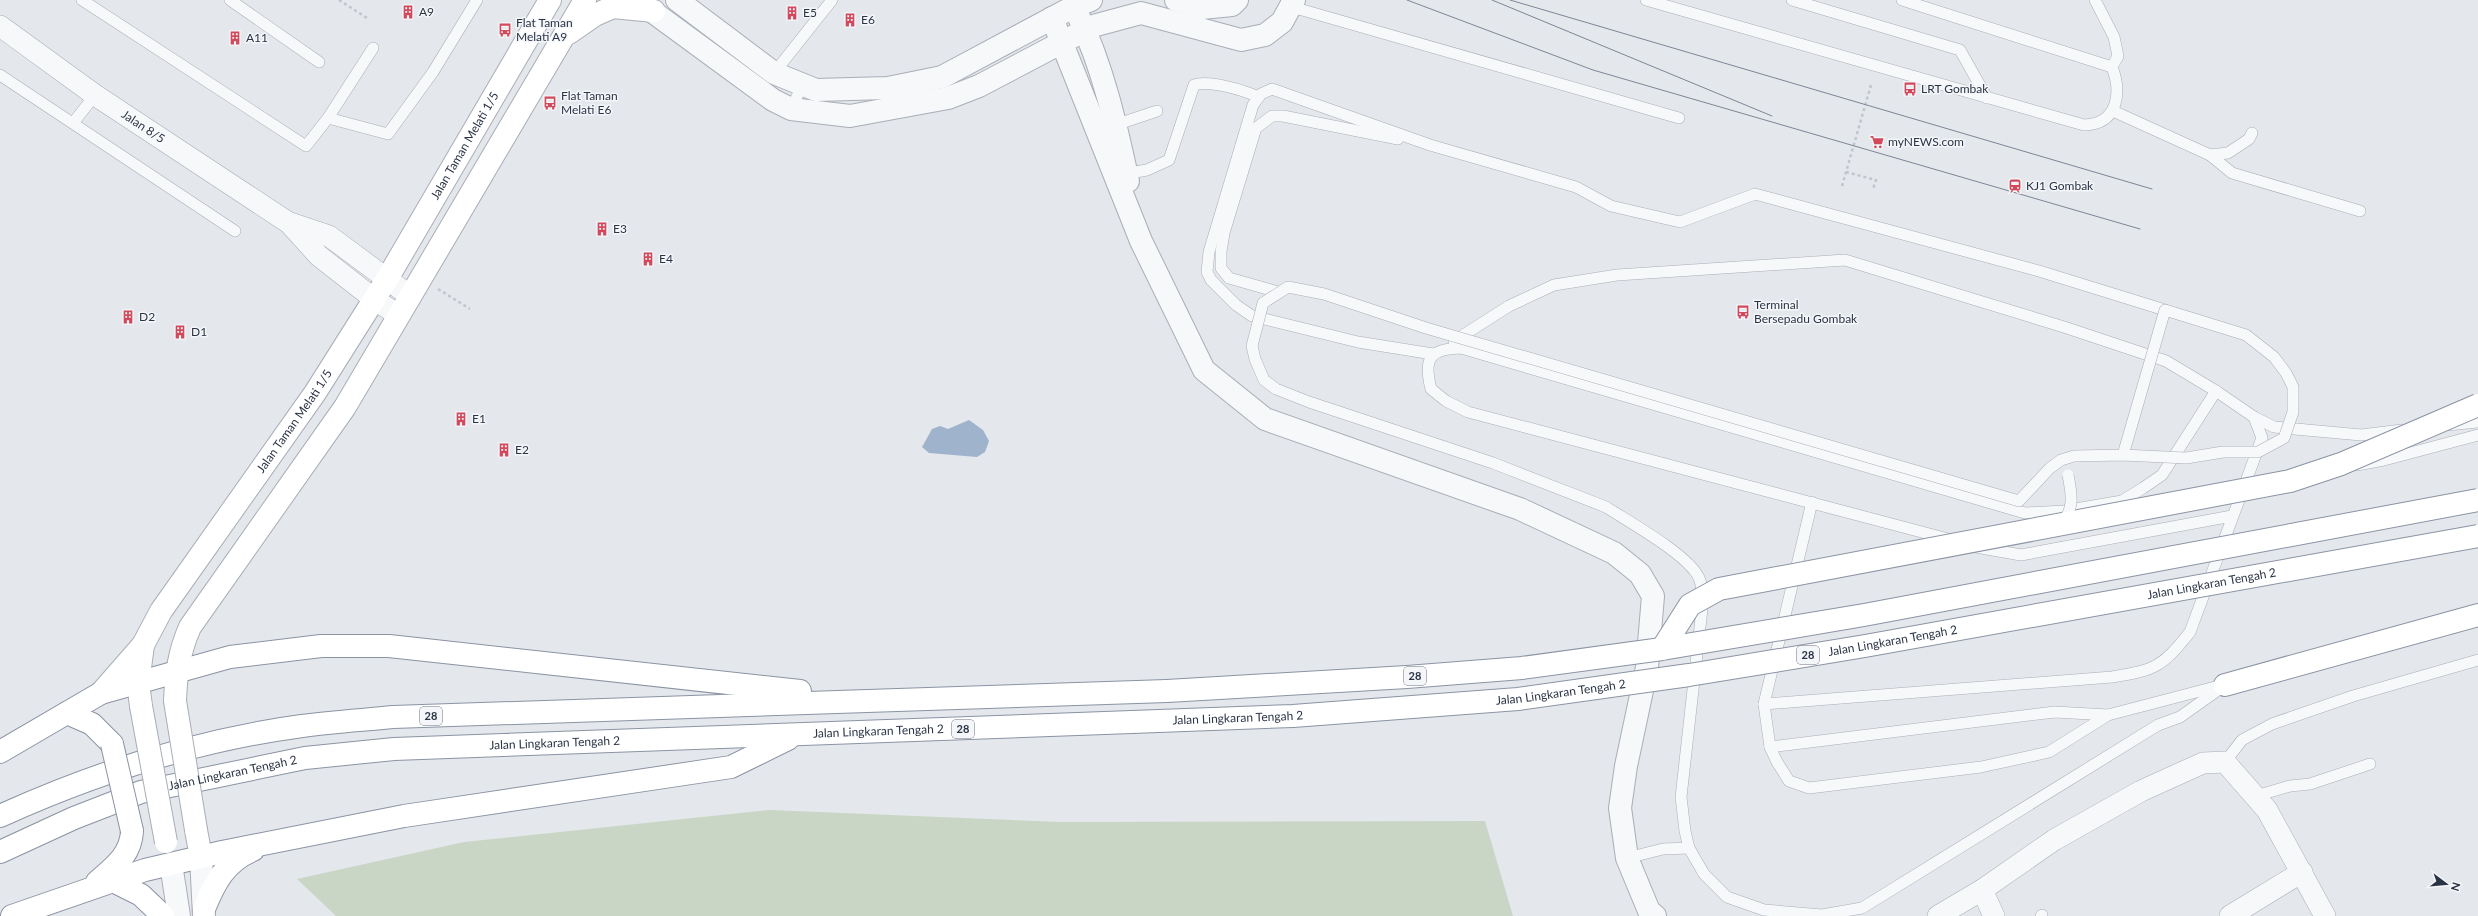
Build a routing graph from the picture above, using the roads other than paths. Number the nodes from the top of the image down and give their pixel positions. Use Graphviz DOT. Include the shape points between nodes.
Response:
graph roads {
  1 [pos="82,0"];
  2 [pos="230,0"];
  3 [pos="477,0"];
  4 [pos="550,0"];
  5 [pos="585,0"];
  6 [pos="677,0"];
  7 [pos="832,0"];
  8 [pos="1176,0"];
  9 [pos="1236,0"];
  10 [pos="1646,0"];
  11 [pos="1792,0"];
  12 [pos="1902,0"];
  13 [pos="2095,0"];
  14 [pos="1077,2"];
  15 [pos="1293,3"];
  16 [pos="645,6"];
  17 [pos="1052,18"];
  18 [pos="0,26"];
  19 [pos="1084,29"];
  20 [pos="562,39"];
  21 [pos="1062,42"];
  22 [pos="373,48"];
  23 [pos="319,62"];
  24 [pos="2112,67"];
  25 [pos="774,72"];
  26 [pos="0,75"];
  27 [pos="802,86"];
  28 [pos="95,95"];
  29 [pos="1258,97"];
  30 [pos="1987,98"];
  31 [pos="791,109"];
  32 [pos="1157,110"];
  33 [pos="2112,111"];
  34 [pos="328,118"];
  35 [pos="1679,118"];
  36 [pos="73,123"];
  37 [pos="1106,128"];
  38 [pos="2252,133"];
  39 [pos="1430,145"];
  40 [pos="2210,155"];
  41 [pos="1121,174"];
  42 [pos="2360,211"];
  43 [pos="289,223"];
  44 [pos="235,230"];
  45 [pos="386,279"];
  46 [pos="416,287"];
  47 [pos="1278,292"];
  48 [pos="374,300"];
  49 [pos="2165,310"];
  50 [pos="398,315"];
  51 [pos="1438,351"];
  52 [pos="2216,391"];
  53 [pos="2478,405"];
  54 [pos="2254,417"];
  55 [pos="2478,422"];
  56 [pos="2478,435"];
  57 [pos="2123,455"];
  58 [pos="2068,474"];
  59 [pos="2478,500"];
  60 [pos="2019,501"];
  61 [pos="1812,502"];
  62 [pos="2232,516"];
  63 [pos="2058,524"];
  64 [pos="2478,536"];
  65 [pos="2478,615"];
  66 [pos="143,644"];
  67 [pos="1662,649"];
  68 [pos="2478,660"];
  69 [pos="176,672"];
  70 [pos="138,683"];
  71 [pos="2225,685"];
  72 [pos="101,693"];
  73 [pos="877,700"];
  74 [pos="1764,704"];
  75 [pos="67,713"];
  76 [pos="2108,715"];
  77 [pos="794,736"];
  78 [pos="1770,746"];
  79 [pos="0,752"];
  80 [pos="2225,762"];
  81 [pos="2370,764"];
  82 [pos="2256,796"];
  83 [pos="0,816"];
  84 [pos="280,839"];
  85 [pos="1689,848"];
  86 [pos="0,852"];
  87 [pos="200,857"];
  88 [pos="1627,858"];
  89 [pos="171,864"];
  90 [pos="2302,872"];
  91 [pos="102,884"];
  92 [pos="1982,890"];
  93 [pos="204,913"];
  94 [pos="12,916"];
  95 [pos="163,916"];
  96 [pos="179,916"];
  97 [pos="1655,916"];
  98 [pos="1938,916"];
  99 [pos="1994,916"];
  100 [pos="2230,916"];
  101 [pos="2325,916"];
  1 -- 34 [label="lane" via="306,146"];
  2 -- 23 [label="lane"];
  3 -- 34 [label="lane" via="433,72 388,134"];
  4 -- 45 [label="main road, Jalan Taman Melati 1/5"];
  5 -- 20 [label="main road"];
  6 -- 25 [label="street"];
  7 -- 25 [label="lane"];
  8 -- 9 [label="street" via="1202,8 1232,5"];
  10 -- 30 [label="lane"];
  11 -- 30 [label="lane" via="1960,50"];
  12 -- 24 [label="lane"];
  13 -- 24 [label="lane" via="2114,37 2118,56"];
  14 -- 17 [label="street"];
  14 -- 19 [label="street"];
  15 -- 19 [label="street" via="1282,22 1265,35 1241,40 1141,13"];
  15 -- 35 [label="lane"];
  16 -- 20 [label="main road" via="613,7 595,15"];
  16 -- 31 [label="street" via="773,100"];
  17 -- 21 [label="street"];
  17 -- 27 [label="street" via="942,77 888,88 816,90"];
  18 -- 28 [label="street, Jalan 8/5"];
  19 -- 21 [label="street"];
  19 -- 37 [label="street"];
  20 -- 46 [label="main road"];
  21 -- 31 [label="street" via="979,86 948,98 850,116"];
  21 -- 37 [label="street"];
  22 -- 34 [label="lane"];
  24 -- 33 [label="lane" via="2117,80 2118,97"];
  25 -- 27 [label="street"];
  26 -- 36 [label="lane"];
  27 -- 31 [label="lane"];
  28 -- 36 [label="lane"];
  28 -- 43 [label="street, Jalan 8/5"];
  29 -- 39 [label="lane" via="1272,89"];
  29 -- 41 [label="lane" via="1250,92 1210,84 1201,83 1194,86 1167,162 1146,170"];
  29 -- 51 [label="lane" via="1253,105 1209,252 1207,272 1211,280 1236,305 1252,316 1358,342"];
  30 -- 33 [label="lane" via="2084,125 2094,124"];
  32 -- 37 [label="lane"];
  33 -- 40 [label="lane"];
  36 -- 44 [label="lane"];
  37 -- 41 [label="street"];
  38 -- 40 [label="lane" via="2249,140 2228,152"];
  39 -- 47 [label="lane" via="1295,117 1272,116 1264,120 1256,128 1224,233 1221,260 1222,268 1230,278"];
  39 -- 49 [label="lane" via="1576,187 1611,206 1680,222 1755,194 2039,271"];
  40 -- 42 [label="lane" via="2232,173"];
  41 -- 88 [label="street" via="1141,241 1204,370 1265,419 1520,509 1614,553 1640,574 1653,596 1647,667 1626,766 1620,808"];
  43 -- 45 [label="street, Jalan 8/5" via="329,236"];
  43 -- 48 [label="street, Jalan 8/5" via="319,256"];
  45 -- 46 [label="street, Jalan 8/5"];
  45 -- 48 [label="main road, Jalan Taman Melati 1/5"];
  46 -- 50 [label="main road"];
  47 -- 60 [label="lane, bridge" via="1288,287 1324,294 1426,328"];
  47 -- 85 [label="lane, bridge" via="1263,303 1252,346 1264,380 1276,389 1493,463 1606,507 1694,569 1700,580 1702,609 1681,797"];
  48 -- 50 [label="street, Jalan 8/5"];
  48 -- 66 [label="main road, Jalan Taman Melati 1/5" via="315,393 161,611"];
  49 -- 57 [label="lane, bridge"];
  49 -- 57 [label="lane, bridge" via="2246,335 2274,358 2286,372 2293,387 2293,412 2284,438 2258,452 2223,452 2186,458"];
  50 -- 69 [label="main road" via="345,408 190,627 180,650"];
  51 -- 52 [label="lane" via="1509,306 1554,285 1617,275 1845,260 2166,361"];
  51 -- 52 [label="lane" via="1461,348 2025,513 2064,511 2122,501 2143,488 2162,475"];
  51 -- 61 [label="lane" via="1428,366 1431,389 1446,401 1468,412"];
  52 -- 54 [label="lane"];
  53 -- 63 [label="main road, bridge" via="2341,464 2290,481"];
  54 -- 55 [label="lane" via="2274,427 2361,435"];
  54 -- 62 [label="lane" via="2262,438"];
  56 -- 60 [label="lane" via="2384,460 2064,516 2045,514"];
  57 -- 60 [label="lane, bridge" via="2074,456 2061,460"];
  58 -- 63 [label="lane, bridge" via="2072,500 2066,518"];
  59 -- 67 [label="main road, 28, bridge" via="1872,613"];
  61 -- 62 [label="lane" via="1982,550 2021,555"];
  61 -- 74 [label="lane"];
  62 -- 74 [label="lane" via="2190,632 2169,658 2144,672 2112,677"];
  63 -- 67 [label="main road, bridge" via="1719,589 1690,605"];
  64 -- 77 [label="main road, Jalan Lingkaran Tengah 2 / 28, bridge" via="1858,647 1689,675 1518,699 1292,716"];
  65 -- 71 [label="main road"];
  66 -- 70 [label="main road, Jalan Taman Melati 1/5"];
  66 -- 72 [label="main road"];
  67 -- 73 [label="main road, 28, bridge" via="1522,668 1407,677 1166,690"];
  68 -- 80 [label="lane" via="2354,696 2272,724 2242,740"];
  69 -- 70 [label="main road"];
  69 -- 73 [label="main road" via="230,657 321,646 389,646"];
  69 -- 87 [label="main road, bridge" via="175,701"];
  70 -- 72 [label="main road"];
  70 -- 89 [label="main road, Jalan Taman Melati 1/5, bridge"];
  71 -- 76 [label="lane"];
  71 -- 85 [label="lane" via="2180,717 2158,725 1862,908 1822,915 1764,910 1727,897 1704,874"];
  72 -- 75 [label="main road"];
  73 -- 83 [label="main road, 28" via="393,717 302,726 219,741 101,774"];
  74 -- 78 [label="lane"];
  75 -- 79 [label="main road"];
  75 -- 91 [label="main road, bridge" via="92,724 112,744 132,831 132,842 128,851"];
  76 -- 78 [label="lane" via="2055,712"];
  76 -- 78 [label="lane" via="2049,752 1981,767 1809,788 1789,781 1776,762"];
  77 -- 84 [label="main road" via="731,767 404,816"];
  77 -- 86 [label="main road, Jalan Lingkaran Tengah 2 / 28" via="394,750 305,758 141,792 74,818"];
  80 -- 82 [label="street"];
  80 -- 92 [label="street" via="2203,763 2141,791 2054,840"];
  81 -- 82 [label="lane" via="2310,784 2290,786"];
  82 -- 90 [label="street" via="2267,810"];
  84 -- 87 [label="main road"];
  84 -- 93 [label="main road" via="238,856 215,882"];
  85 -- 88 [label="lane" via="1663,850"];
  87 -- 89 [label="main road"];
  87 -- 93 [label="street"];
  88 -- 97 [label="street" via="1649,911"];
  89 -- 91 [label="main road"];
  89 -- 96 [label="street"];
  90 -- 100 [label="street"];
  90 -- 101 [label="street"];
  91 -- 94 [label="main road"];
  91 -- 95 [label="main road" via="141,895"];
  92 -- 98 [label="street"];
  92 -- 99 [label="street"];
}
